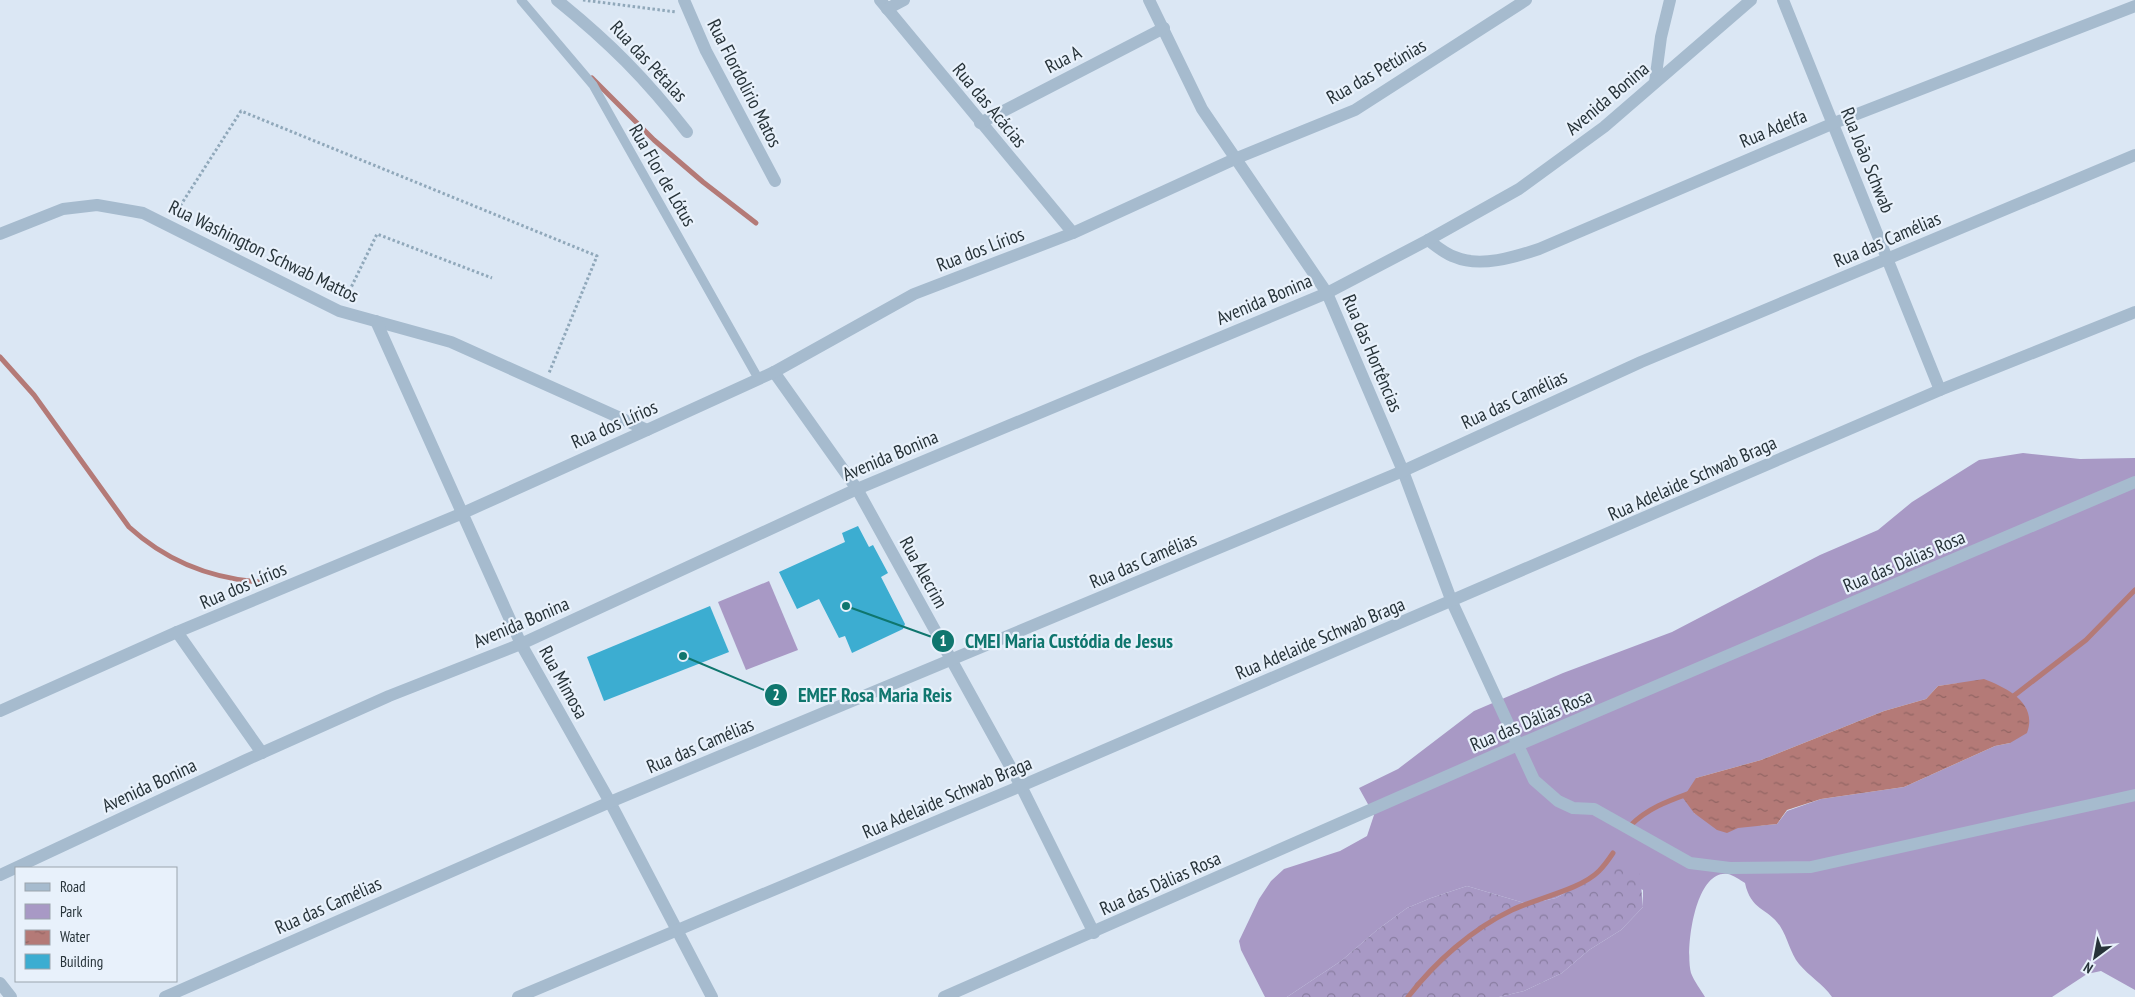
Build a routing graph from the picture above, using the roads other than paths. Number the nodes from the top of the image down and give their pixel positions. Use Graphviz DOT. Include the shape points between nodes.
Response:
graph roads {
  1 [pos="521,0"];
  2 [pos="557,0"];
  3 [pos="685,0"];
  4 [pos="904,0"];
  5 [pos="1149,0"];
  6 [pos="1526,0"];
  7 [pos="1670,0"];
  8 [pos="1751,0"];
  9 [pos="1783,0"];
  10 [pos="883,4"];
  11 [pos="2135,6"];
  12 [pos="1164,28"];
  13 [pos="1655,82"];
  14 [pos="980,123"];
  15 [pos="1834,123"];
  16 [pos="687,132"];
  17 [pos="2135,155"];
  18 [pos="1237,158"];
  19 [pos="775,181"];
  20 [pos="1073,233"];
  21 [pos="0,234"];
  22 [pos="1428,240"];
  23 [pos="1887,259"];
  24 [pos="1327,293"];
  25 [pos="2135,312"];
  26 [pos="376,322"];
  27 [pos="774,372"];
  28 [pos="758,378"];
  29 [pos="1940,390"];
  30 [pos="646,430"];
  31 [pos="1403,471"];
  32 [pos="2135,482"];
  33 [pos="857,489"];
  34 [pos="463,513"];
  35 [pos="1452,602"];
  36 [pos="177,632"];
  37 [pos="522,644"];
  38 [pos="951,661"];
  39 [pos="0,711"];
  40 [pos="1518,745"];
  41 [pos="262,753"];
  42 [pos="1021,786"];
  43 [pos="2135,795"];
  44 [pos="610,802"];
  45 [pos="17,867"];
  46 [pos="15,868"];
  47 [pos="0,875"];
  48 [pos="676,931"];
  49 [pos="1094,933"];
  50 [pos="0,983"];
  51 [pos="11,997"];
  52 [pos="165,997"];
  53 [pos="518,997"];
  54 [pos="712,997"];
  55 [pos="944,997"];
  1 -- 28 [label="lane, Rua Flor de Lótus" via="593,85"];
  2 -- 16 [label="street, Rua das Pétalas" via="624,57"];
  3 -- 19 [label="street, Rua Flordolirio Matos" via="689,14"];
  4 -- 10 [label="street"];
  5 -- 12 [label="street, Rua das Hortências"];
  6 -- 18 [label="street, Rua das Petúnias" via="1355,110"];
  7 -- 13 [label="street"];
  8 -- 13 [label="street, Avenida Bonina"];
  9 -- 15 [label="street, Rua João Schwab"];
  10 -- 14 [label="street, Rua das Acácias"];
  11 -- 15 [label="street, Rua Adelfa"];
  12 -- 14 [label="street, Rua A"];
  12 -- 18 [label="street, Rua das Hortências" via="1202,109"];
  13 -- 22 [label="street, Avenida Bonina" via="1604,127 1519,189"];
  14 -- 20 [label="street, Rua das Acácias"];
  15 -- 22 [label="street, Rua Adelfa" via="1556,242 1502,261 1455,258"];
  15 -- 23 [label="street, Rua João Schwab"];
  17 -- 23 [label="street, Rua das Camélias"];
  18 -- 20 [label="street, Rua dos Lírios"];
  18 -- 24 [label="street, Rua das Hortências"];
  20 -- 27 [label="street, Rua dos Lírios" via="914,294"];
  21 -- 26 [label="street, Rua Washington Schwab Mattos" via="63,208 97,205 143,213 339,312"];
  22 -- 24 [label="street, Avenida Bonina"];
  23 -- 29 [label="street, Rua João Schwab"];
  23 -- 31 [label="street, Rua das Camélias" via="1641,362"];
  24 -- 31 [label="street, Rua das Hortências"];
  24 -- 33 [label="street, Avenida Bonina"];
  25 -- 29 [label="street, Rua Adelaide Schwab Braga"];
  26 -- 30 [label="street, Rua Washington Schwab Mattos" via="451,342"];
  26 -- 34 [label="street, Rua Mimosa"];
  27 -- 28 [label="street, Rua dos Lírios"];
  27 -- 33 [label="street, Rua Alecrim"];
  28 -- 30 [label="street, Rua dos Lírios"];
  29 -- 35 [label="street, Rua Adelaide Schwab Braga"];
  30 -- 34 [label="street, Rua dos Lírios"];
  31 -- 35 [label="street, Rua das Hortências"];
  31 -- 38 [label="street, Rua das Camélias"];
  32 -- 40 [label="street, Rua das Dálias Rosa"];
  33 -- 37 [label="street, Avenida Bonina"];
  33 -- 38 [label="street, Rua Alecrim"];
  34 -- 36 [label="street, Rua dos Lírios"];
  34 -- 37 [label="street, Rua Mimosa"];
  35 -- 40 [label="street, Rua das Hortências"];
  35 -- 42 [label="street, Rua Adelaide Schwab Braga"];
  36 -- 39 [label="street, Rua dos Lírios"];
  36 -- 41 [label="street"];
  37 -- 41 [label="street, Avenida Bonina" via="389,696"];
  37 -- 44 [label="street, Rua Mimosa"];
  38 -- 42 [label="street, Rua Alecrim"];
  38 -- 44 [label="street, Rua das Camélias"];
  40 -- 43 [label="street, Rua das Hortências" via="1534,780 1558,801 1573,808 1594,809 1690,863 1730,868 1811,867"];
  40 -- 49 [label="street, Rua das Dálias Rosa"];
  41 -- 45 [label="street, Avenida Bonina"];
  42 -- 48 [label="street, Rua Adelaide Schwab Braga"];
  42 -- 49 [label="street, Rua Alecrim"];
  44 -- 48 [label="street, Rua Mimosa"];
  44 -- 52 [label="street, Rua das Camélias"];
  46 -- 47 [label="street, Avenida Bonina"];
  48 -- 53 [label="street, Rua Adelaide Schwab Braga"];
  48 -- 54 [label="street, Rua Mimosa"];
  49 -- 55 [label="street, Rua das Dálias Rosa"];
  50 -- 51 [label="street"];
}
